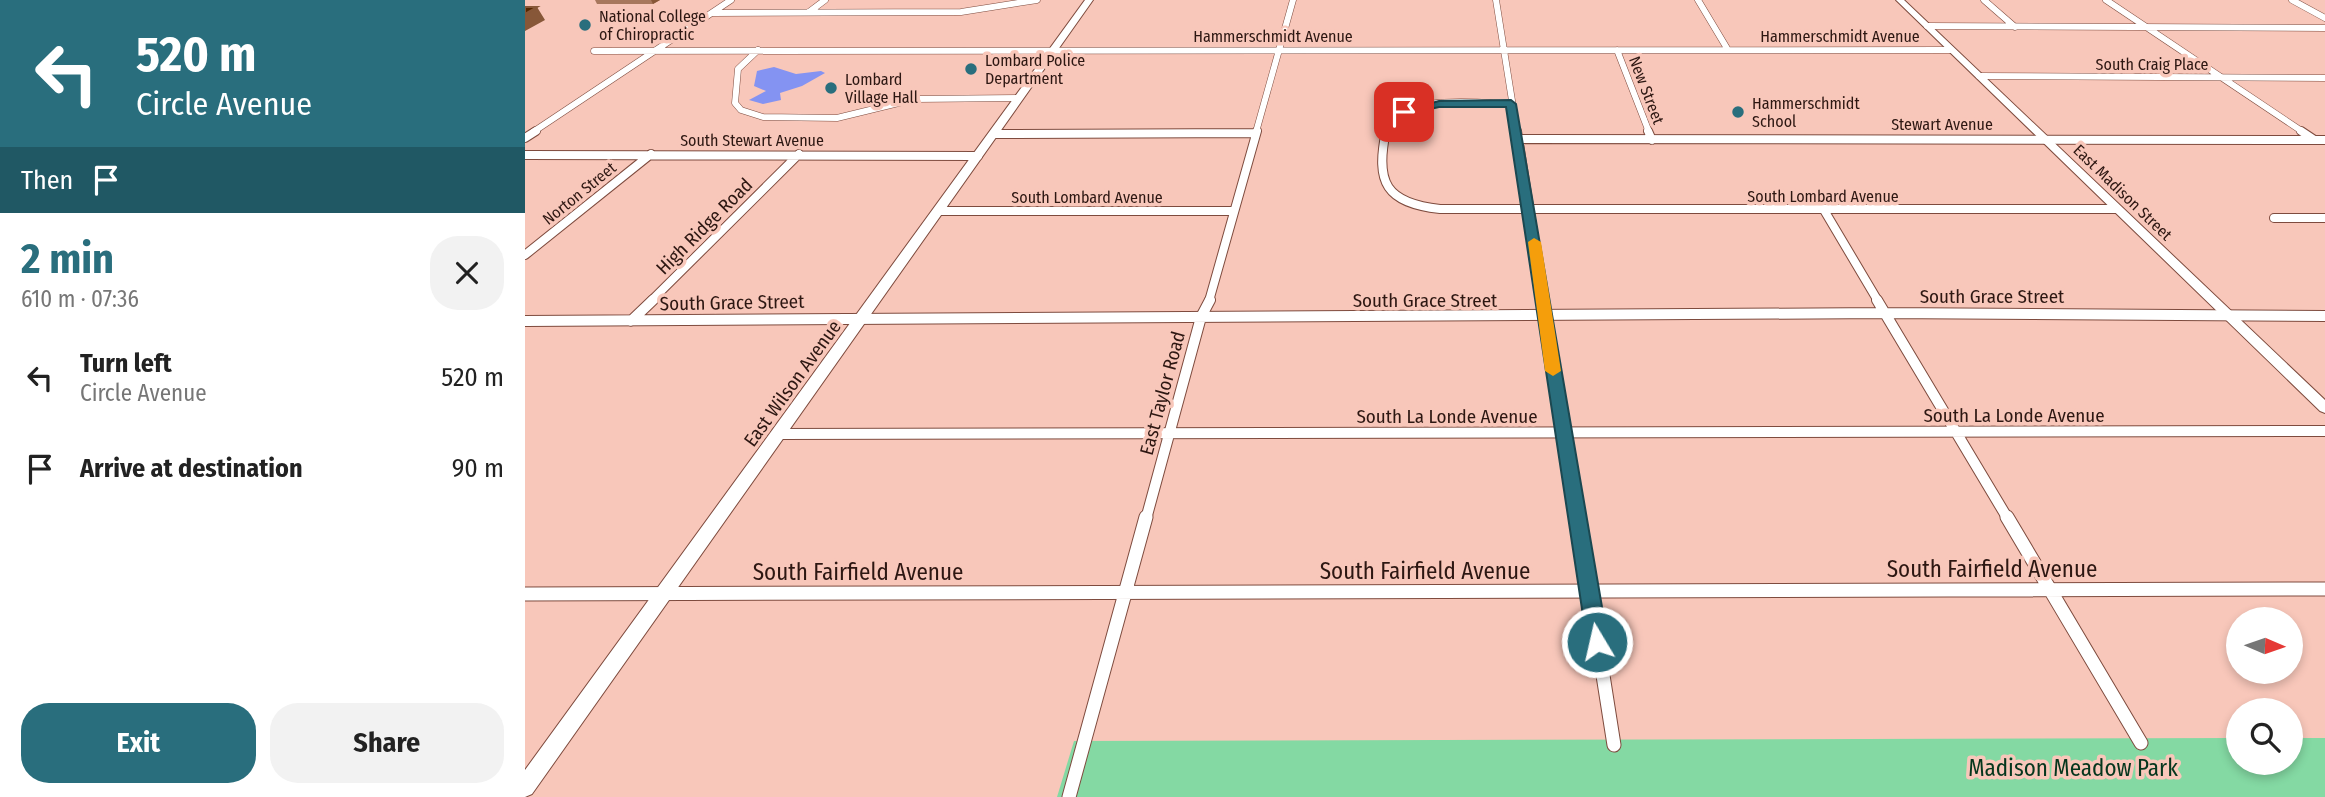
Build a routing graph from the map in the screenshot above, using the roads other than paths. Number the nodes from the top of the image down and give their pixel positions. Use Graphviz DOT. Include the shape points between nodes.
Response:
graph roads {
  1 [pos="730,0"];
  2 [pos="825,0"];
  3 [pos="1037,0"];
  4 [pos="1089,0"];
  5 [pos="1293,0"];
  6 [pos="1496,0"];
  7 [pos="1698,0"];
  8 [pos="1900,0"];
  9 [pos="1984,0"];
  10 [pos="2106,0"];
  11 [pos="2292,0"];
  12 [pos="809,12"];
  13 [pos="712,13"];
  14 [pos="2325,18"];
  15 [pos="1927,26"];
  16 [pos="2015,27"];
  17 [pos="2147,28"];
  18 [pos="2325,28"];
  19 [pos="758,50"];
  20 [pos="1053,50"];
  21 [pos="1279,50"];
  22 [pos="1503,50"];
  23 [pos="1617,50"];
  24 [pos="1728,50"];
  25 [pos="1951,50"];
  26 [pos="594,51"];
  27 [pos="656,51"];
  28 [pos="1979,76"];
  29 [pos="2223,78"];
  30 [pos="2325,78"];
  31 [pos="1019,98"];
  32 [pos="1511,104"];
  33 [pos="994,134"];
  34 [pos="1256,134"];
  35 [pos="525,138"];
  36 [pos="2043,138"];
  37 [pos="1517,139"];
  38 [pos="2314,139"];
  39 [pos="1652,140"];
  40 [pos="2325,140"];
  41 [pos="2325,147"];
  42 [pos="651,154"];
  43 [pos="799,154"];
  44 [pos="525,155"];
  45 [pos="978,156"];
  46 [pos="2117,209"];
  47 [pos="1824,210"];
  48 [pos="939,211"];
  49 [pos="1234,211"];
  50 [pos="1529,211"];
  51 [pos="2274,218"];
  52 [pos="2325,218"];
  53 [pos="525,255"];
  54 [pos="1885,313"];
  55 [pos="2229,314"];
  56 [pos="2325,316"];
  57 [pos="863,317"];
  58 [pos="1201,317"];
  59 [pos="1544,317"];
  60 [pos="525,321"];
  61 [pos="631,321"];
  62 [pos="2325,408"];
  63 [pos="2325,431"];
  64 [pos="1563,433"];
  65 [pos="1957,433"];
  66 [pos="778,434"];
  67 [pos="1169,434"];
  68 [pos="2325,589"];
  69 [pos="2050,590"];
  70 [pos="1589,591"];
  71 [pos="1125,592"];
  72 [pos="525,594"];
  73 [pos="664,594"];
  74 [pos="2141,743"];
  75 [pos="1614,745"];
  76 [pos="525,787"];
  77 [pos="1069,797"];
  1 -- 13 [label="street"];
  2 -- 12 [label="street"];
  3 -- 12 [label="street" via="961,12"];
  4 -- 20 [label="street, East Wilson Avenue"];
  5 -- 21 [label="street, East Taylor Road"];
  6 -- 22 [label="street"];
  7 -- 24 [label="street"];
  8 -- 15 [label="street, East Madison Street"];
  9 -- 16 [label="street"];
  10 -- 17 [label="street"];
  11 -- 14 [label="street"];
  12 -- 13 [label="street"];
  13 -- 27 [label="street"];
  15 -- 16 [label="street"];
  15 -- 25 [label="street, East Madison Street"];
  16 -- 17 [label="street"];
  17 -- 18 [label="street"];
  17 -- 29 [label="street"];
  19 -- 20 [label="street, Hammerschmidt Avenue"];
  19 -- 27 [label="street, Hammerschmidt Avenue"];
  19 -- 31 [label="street" via="738,69 736,103 741,110 763,117 843,118 915,99"];
  20 -- 21 [label="street, Hammerschmidt Avenue"];
  20 -- 31 [label="street, East Wilson Avenue"];
  21 -- 22 [label="street, Hammerschmidt Avenue"];
  21 -- 34 [label="street, East Taylor Road"];
  22 -- 23 [label="street, Hammerschmidt Avenue"];
  22 -- 32 [label="street"];
  23 -- 24 [label="street, Hammerschmidt Avenue"];
  23 -- 39 [label="street, New Street"];
  24 -- 25 [label="street, Hammerschmidt Avenue"];
  25 -- 28 [label="street, East Madison Street"];
  26 -- 27 [label="street, Hammerschmidt Avenue"];
  27 -- 35 [label="street"];
  28 -- 29 [label="street, South Craig Place"];
  28 -- 36 [label="street, East Madison Street"];
  29 -- 30 [label="street, South Craig Place"];
  29 -- 38 [label="street"];
  31 -- 33 [label="street, East Wilson Avenue"];
  32 -- 37 [label="street"];
  32 -- 50 [label="street, South Lombard Avenue" via="1429,105 1396,116 1385,131 1382,175 1389,191 1420,206 1449,211"];
  33 -- 34 [label="street"];
  33 -- 45 [label="street, East Wilson Avenue"];
  34 -- 49 [label="street, East Taylor Road"];
  36 -- 38 [label="street, Stewart Avenue"];
  36 -- 39 [label="street, Stewart Avenue"];
  36 -- 46 [label="street, East Madison Street"];
  37 -- 39 [label="street, Stewart Avenue"];
  37 -- 50 [label="street"];
  38 -- 40 [label="street, Stewart Avenue"];
  38 -- 41 [label="street"];
  42 -- 43 [label="street, South Stewart Avenue"];
  42 -- 44 [label="street, South Stewart Avenue"];
  42 -- 53 [label="street, Norton Street"];
  43 -- 45 [label="street, South Stewart Avenue"];
  43 -- 61 [label="street, High Ridge Road"];
  45 -- 48 [label="street, East Wilson Avenue"];
  46 -- 47 [label="street, South Lombard Avenue"];
  46 -- 55 [label="street, East Madison Street"];
  47 -- 50 [label="street, South Lombard Avenue"];
  47 -- 54 [label="street"];
  48 -- 49 [label="street, South Lombard Avenue"];
  48 -- 57 [label="street, East Wilson Avenue"];
  49 -- 58 [label="street, East Taylor Road"];
  50 -- 59 [label="street"];
  51 -- 52 [label="street"];
  54 -- 55 [label="street, South Grace Street"];
  54 -- 59 [label="street, South Grace Street"];
  54 -- 65 [label="street"];
  55 -- 56 [label="street, South Grace Street"];
  55 -- 62 [label="street, East Madison Street"];
  57 -- 58 [label="street, South Grace Street"];
  57 -- 61 [label="street, South Grace Street"];
  57 -- 66 [label="street, East Wilson Avenue"];
  58 -- 59 [label="street, South Grace Street"];
  58 -- 67 [label="street, East Taylor Road"];
  59 -- 64 [label="street"];
  60 -- 61 [label="street, South Grace Street"];
  63 -- 65 [label="street, South La Londe Avenue"];
  64 -- 65 [label="street, South La Londe Avenue"];
  64 -- 67 [label="street, South La Londe Avenue"];
  64 -- 70 [label="street"];
  65 -- 69 [label="street"];
  66 -- 67 [label="street, South La Londe Avenue"];
  66 -- 73 [label="street, East Wilson Avenue"];
  67 -- 71 [label="street, East Taylor Road"];
  68 -- 69 [label="street, South Fairfield Avenue"];
  69 -- 70 [label="street, South Fairfield Avenue"];
  69 -- 74 [label="street"];
  70 -- 71 [label="street, South Fairfield Avenue"];
  70 -- 75 [label="street"];
  71 -- 73 [label="street, South Fairfield Avenue"];
  71 -- 77 [label="street, East Taylor Road"];
  72 -- 73 [label="street, South Fairfield Avenue"];
  73 -- 76 [label="street, East Wilson Avenue"];
}
